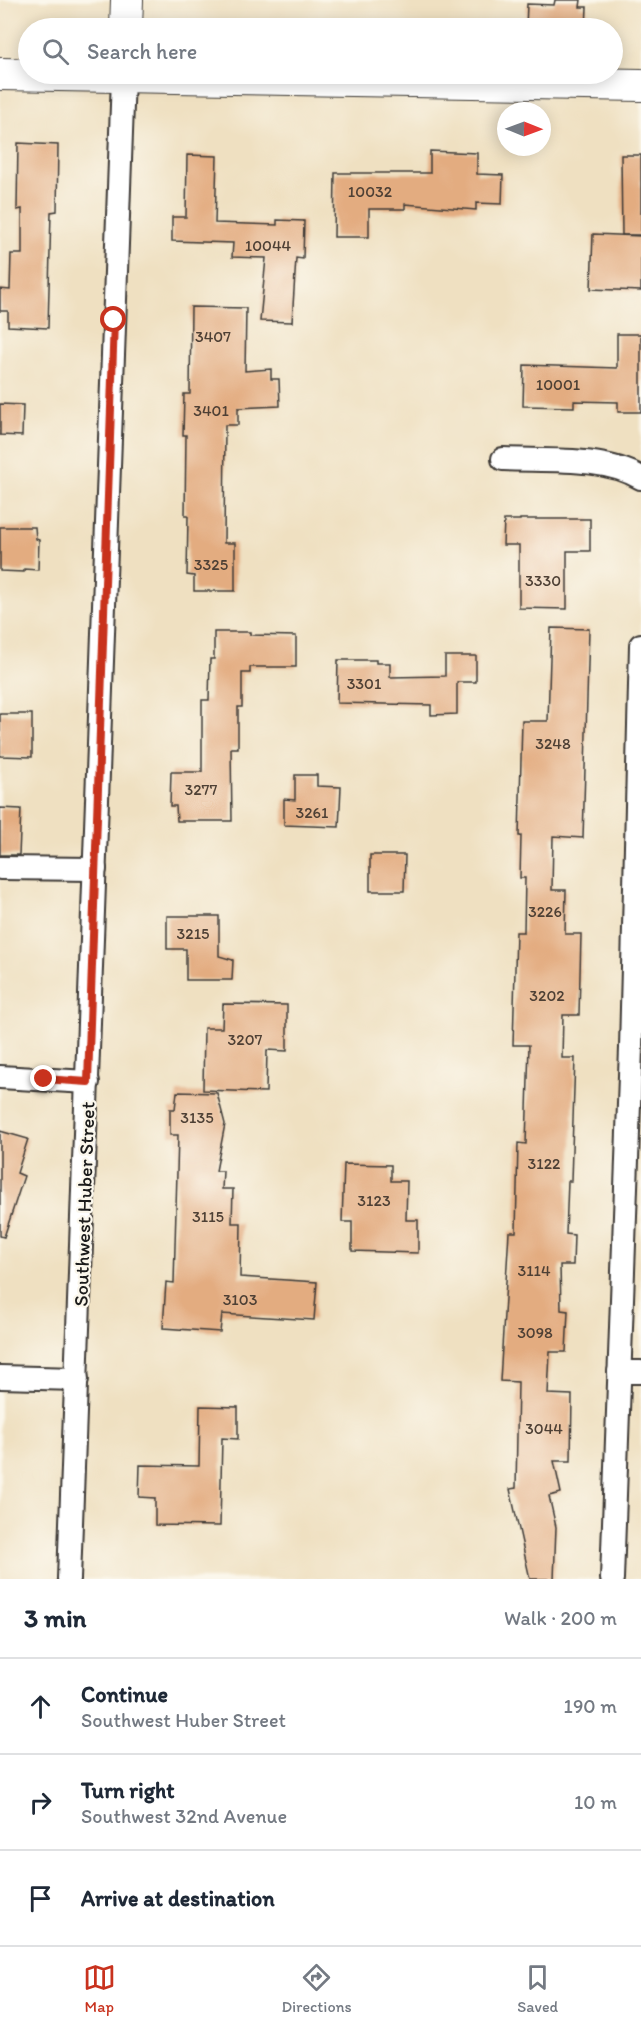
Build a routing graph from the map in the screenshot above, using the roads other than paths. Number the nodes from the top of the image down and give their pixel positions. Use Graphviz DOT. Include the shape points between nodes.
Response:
graph roads {
  1 [pos="127,0"];
  2 [pos="126,18"];
  3 [pos="0,74"];
  4 [pos="18,74"];
  5 [pos="123,84"];
  6 [pos="589,84"];
  7 [pos="641,85"];
  8 [pos="503,459"];
  9 [pos="641,478"];
  10 [pos="641,645"];
  11 [pos="0,868"];
  12 [pos="95,869"];
  13 [pos="636,1048"];
  14 [pos="0,1077"];
  15 [pos="88,1082"];
  16 [pos="630,1372"];
  17 [pos="0,1377"];
  18 [pos="77,1379"];
  19 [pos="69,1579"];
  20 [pos="612,1579"];
  1 -- 2 [label="street"];
  3 -- 4 [label="street"];
  5 -- 12 [label="street, Southwest Huber Street"];
  6 -- 7 [label="street"];
  8 -- 9 [label="street" via="592,463"];
  10 -- 13 [label="street"];
  11 -- 12 [label="street"];
  12 -- 15 [label="street, Southwest Huber Street"];
  13 -- 16 [label="street"];
  14 -- 15 [label="street"];
  15 -- 18 [label="street, Southwest Huber Street"];
  16 -- 20 [label="street"];
  17 -- 18 [label="street"];
  18 -- 19 [label="street, Southwest Huber Street"];
}
